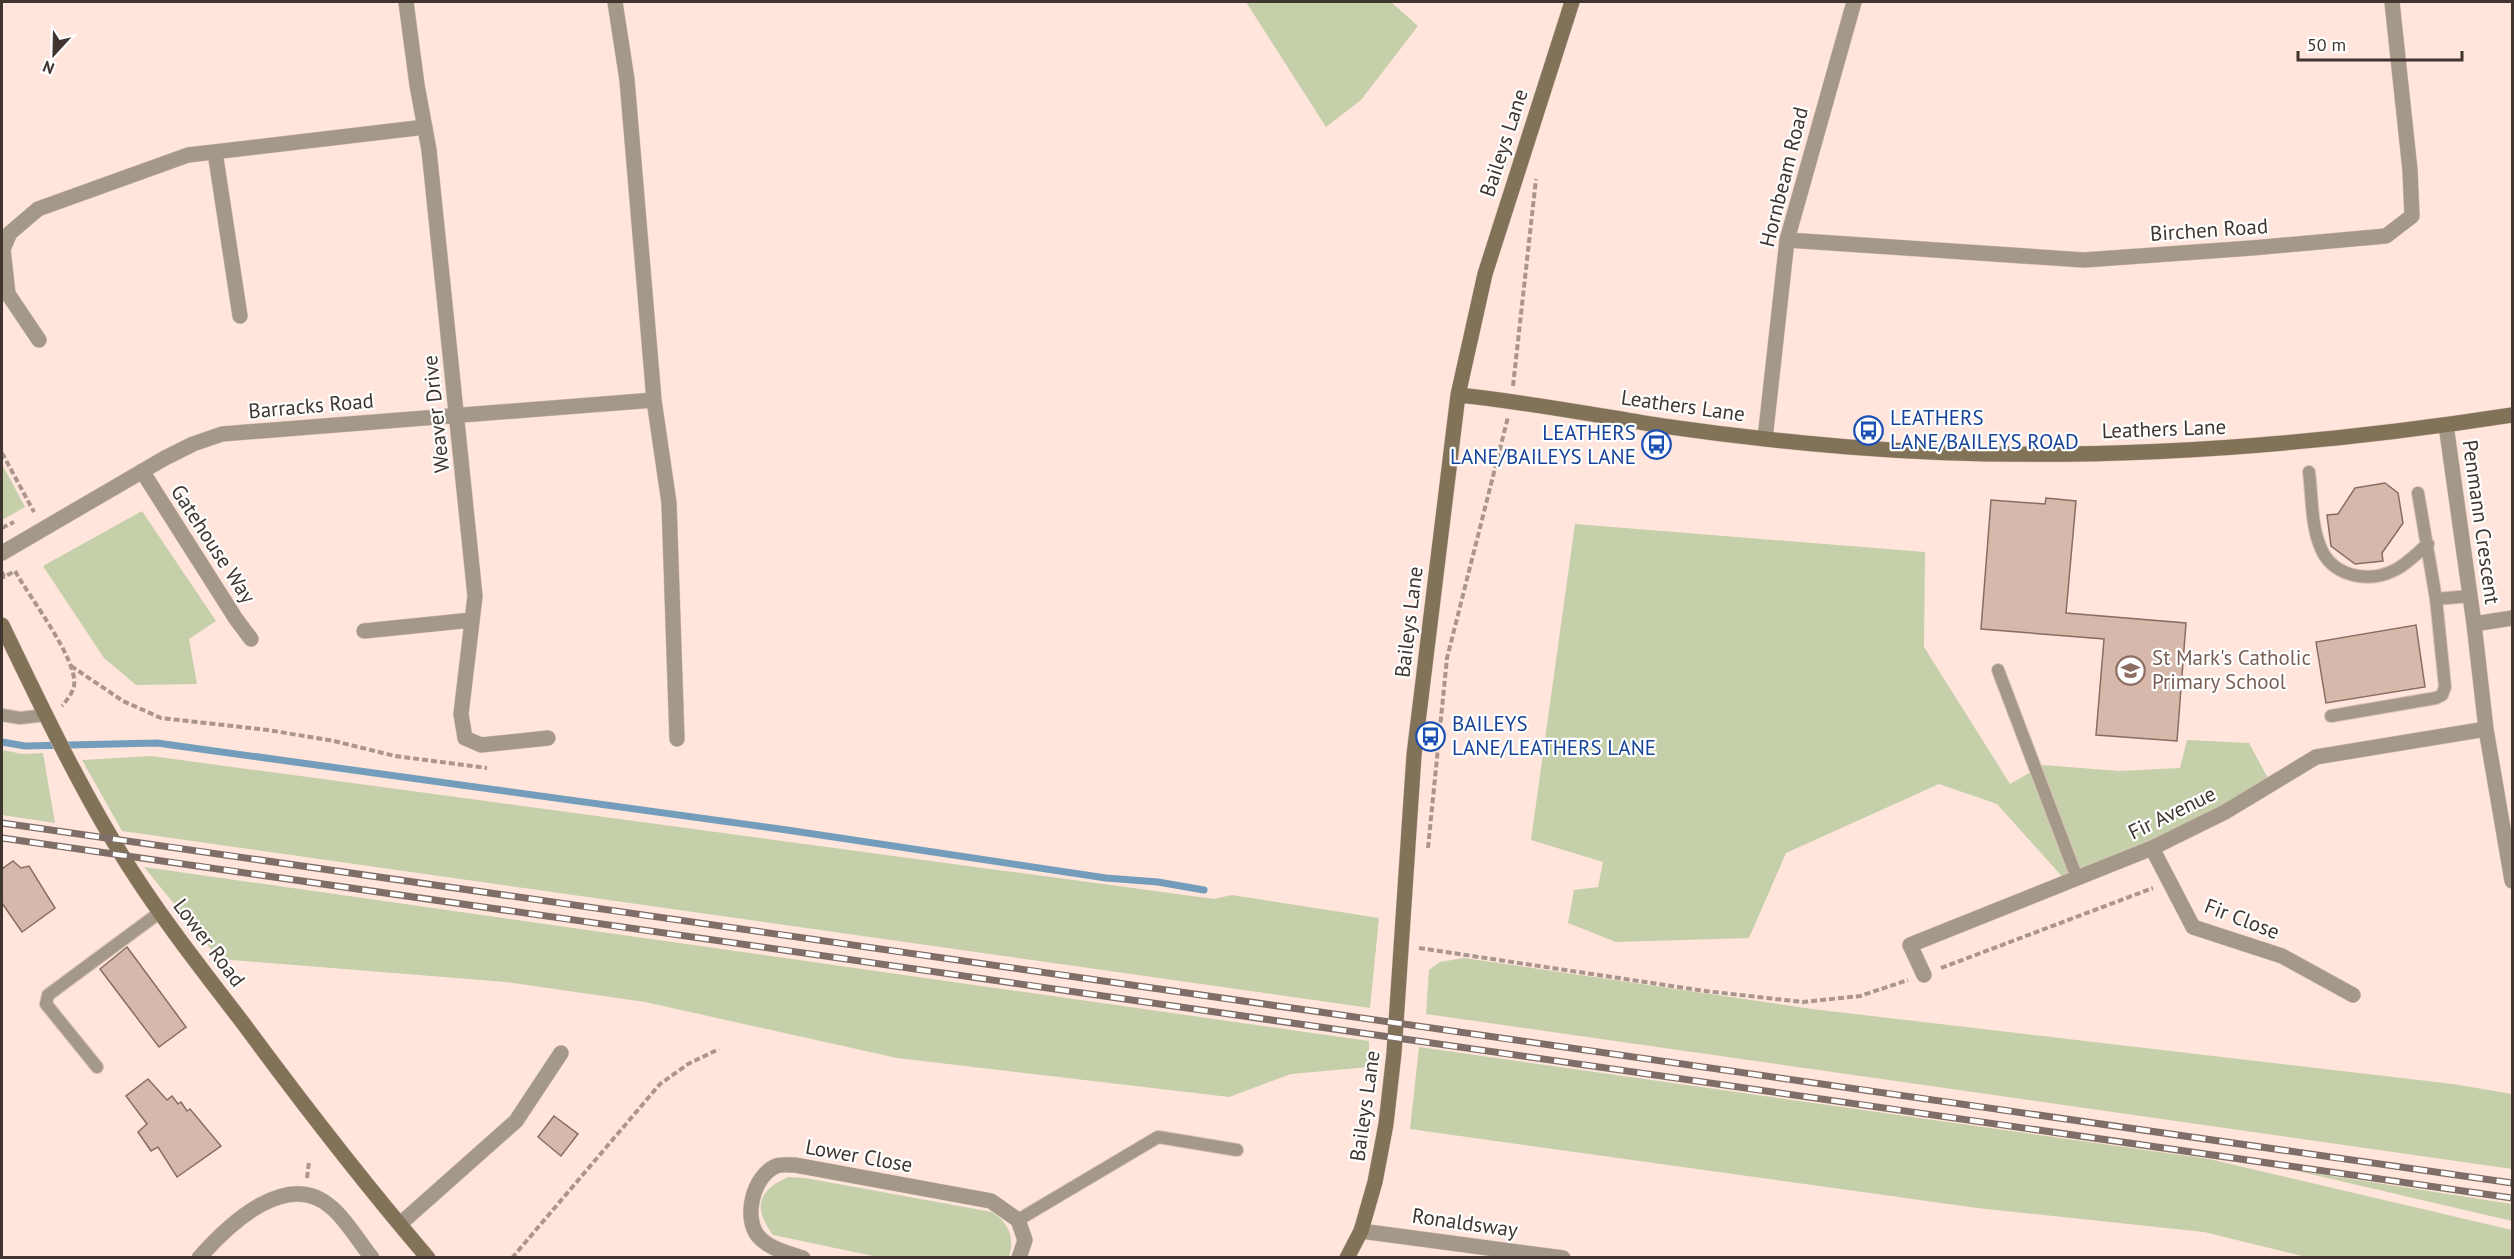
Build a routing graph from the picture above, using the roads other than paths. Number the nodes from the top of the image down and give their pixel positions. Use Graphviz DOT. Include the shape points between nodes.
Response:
graph roads {
  1 [pos="406,2"];
  2 [pos="615,2"];
  3 [pos="1572,2"];
  4 [pos="1854,2"];
  5 [pos="2392,2"];
  6 [pos="425,127"];
  7 [pos="214,152"];
  8 [pos="1787,240"];
  9 [pos="240,316"];
  10 [pos="39,340"];
  11 [pos="1458,395"];
  12 [pos="654,400"];
  13 [pos="457,415"];
  14 [pos="2512,415"];
  15 [pos="2446,425"];
  16 [pos="1765,439"];
  17 [pos="142,471"];
  18 [pos="2308,472"];
  19 [pos="2418,493"];
  20 [pos="2428,544"];
  21 [pos="2,553"];
  22 [pos="2470,596"];
  23 [pos="2436,599"];
  24 [pos="2512,618"];
  25 [pos="472,620"];
  26 [pos="2474,624"];
  27 [pos="2,625"];
  28 [pos="364,631"];
  29 [pos="251,639"];
  30 [pos="1998,670"];
  31 [pos="2,715"];
  32 [pos="2331,716"];
  33 [pos="49,721"];
  34 [pos="2486,729"];
  35 [pos="548,738"];
  36 [pos="677,739"];
  37 [pos="2152,848"];
  38 [pos="2077,878"];
  39 [pos="2512,881"];
  40 [pos="159,913"];
  41 [pos="1924,975"];
  42 [pos="2353,995"];
  43 [pos="561,1053"];
  44 [pos="97,1067"];
  45 [pos="1237,1150"];
  46 [pos="1018,1220"];
  47 [pos="400,1224"];
  48 [pos="1361,1231"];
  49 [pos="199,1257"];
  50 [pos="372,1257"];
  51 [pos="428,1257"];
  52 [pos="803,1257"];
  53 [pos="1019,1257"];
  54 [pos="1347,1257"];
  55 [pos="1563,1257"];
  1 -- 6 [label="street, Weaver Drive"];
  2 -- 12 [label="street" via="627,80"];
  3 -- 11 [label="street, Baileys Lane" via="1485,274"];
  4 -- 8 [label="street, Hornbeam Road"];
  5 -- 8 [label="street, Birchen Road" via="2412,216 2386,236 2084,260"];
  6 -- 7 [label="street"];
  6 -- 13 [label="street, Weaver Drive"];
  7 -- 9 [label="street"];
  7 -- 10 [label="street" via="188,155 38,209 10,232 3,249 8,294"];
  8 -- 16 [label="street, Hornbeam Road"];
  11 -- 16 [label="street, Leathers Lane"];
  11 -- 48 [label="street, Baileys Lane" via="1414,755 1386,1124"];
  12 -- 13 [label="street, Barracks Road"];
  12 -- 36 [label="street" via="669,503"];
  13 -- 17 [label="street, Barracks Road" via="222,434 193,444"];
  13 -- 25 [label="street, Weaver Drive" via="475,596"];
  14 -- 15 [label="street, Leathers Lane"];
  15 -- 16 [label="street, Leathers Lane" via="2334,440 2107,453 1929,451"];
  15 -- 22 [label="street, Penmann Crescent"];
  17 -- 21 [label="street, Barracks Road"];
  17 -- 29 [label="street, Gatehouse Way"];
  18 -- 20 [label="lane" via="2321,548 2343,572 2369,576 2394,570"];
  19 -- 20 [label="lane"];
  20 -- 23 [label="lane"];
  22 -- 23 [label="lane"];
  22 -- 26 [label="street, Penmann Crescent"];
  23 -- 32 [label="lane" via="2445,687 2442,695"];
  24 -- 26 [label="street, Penmann Crescent"];
  25 -- 28 [label="street"];
  25 -- 35 [label="street, Weaver Drive" via="461,714 465,738 481,745"];
  26 -- 34 [label="street, Penmann Crescent"];
  27 -- 33 [label="street, Lower Road"];
  30 -- 38 [label="lane"];
  31 -- 33 [label="lane"];
  33 -- 40 [label="street, Lower Road"];
  34 -- 37 [label="street, Fir Avenue" via="2316,757 2225,812"];
  34 -- 39 [label="street, Penmann Crescent"];
  37 -- 38 [label="street, Fir Avenue"];
  37 -- 42 [label="street, Fir Close" via="2193,927 2282,956"];
  38 -- 41 [label="street, Fir Avenue" via="1910,945"];
  40 -- 44 [label="lane" via="46,999"];
  40 -- 47 [label="street, Lower Road"];
  43 -- 47 [label="street" via="516,1120"];
  45 -- 46 [label="lane" via="1158,1137"];
  46 -- 52 [label="street, Lower Close" via="991,1201 795,1165 776,1167 756,1189 751,1224 759,1237 777,1250"];
  46 -- 53 [label="street" via="1025,1240"];
  47 -- 51 [label="street, Lower Road"];
  48 -- 54 [label="street, Baileys Lane"];
  48 -- 55 [label="street, Ronaldsway"];
  49 -- 50 [label="street" via="237,1219 275,1198 293,1193 306,1194 332,1207"];
}
